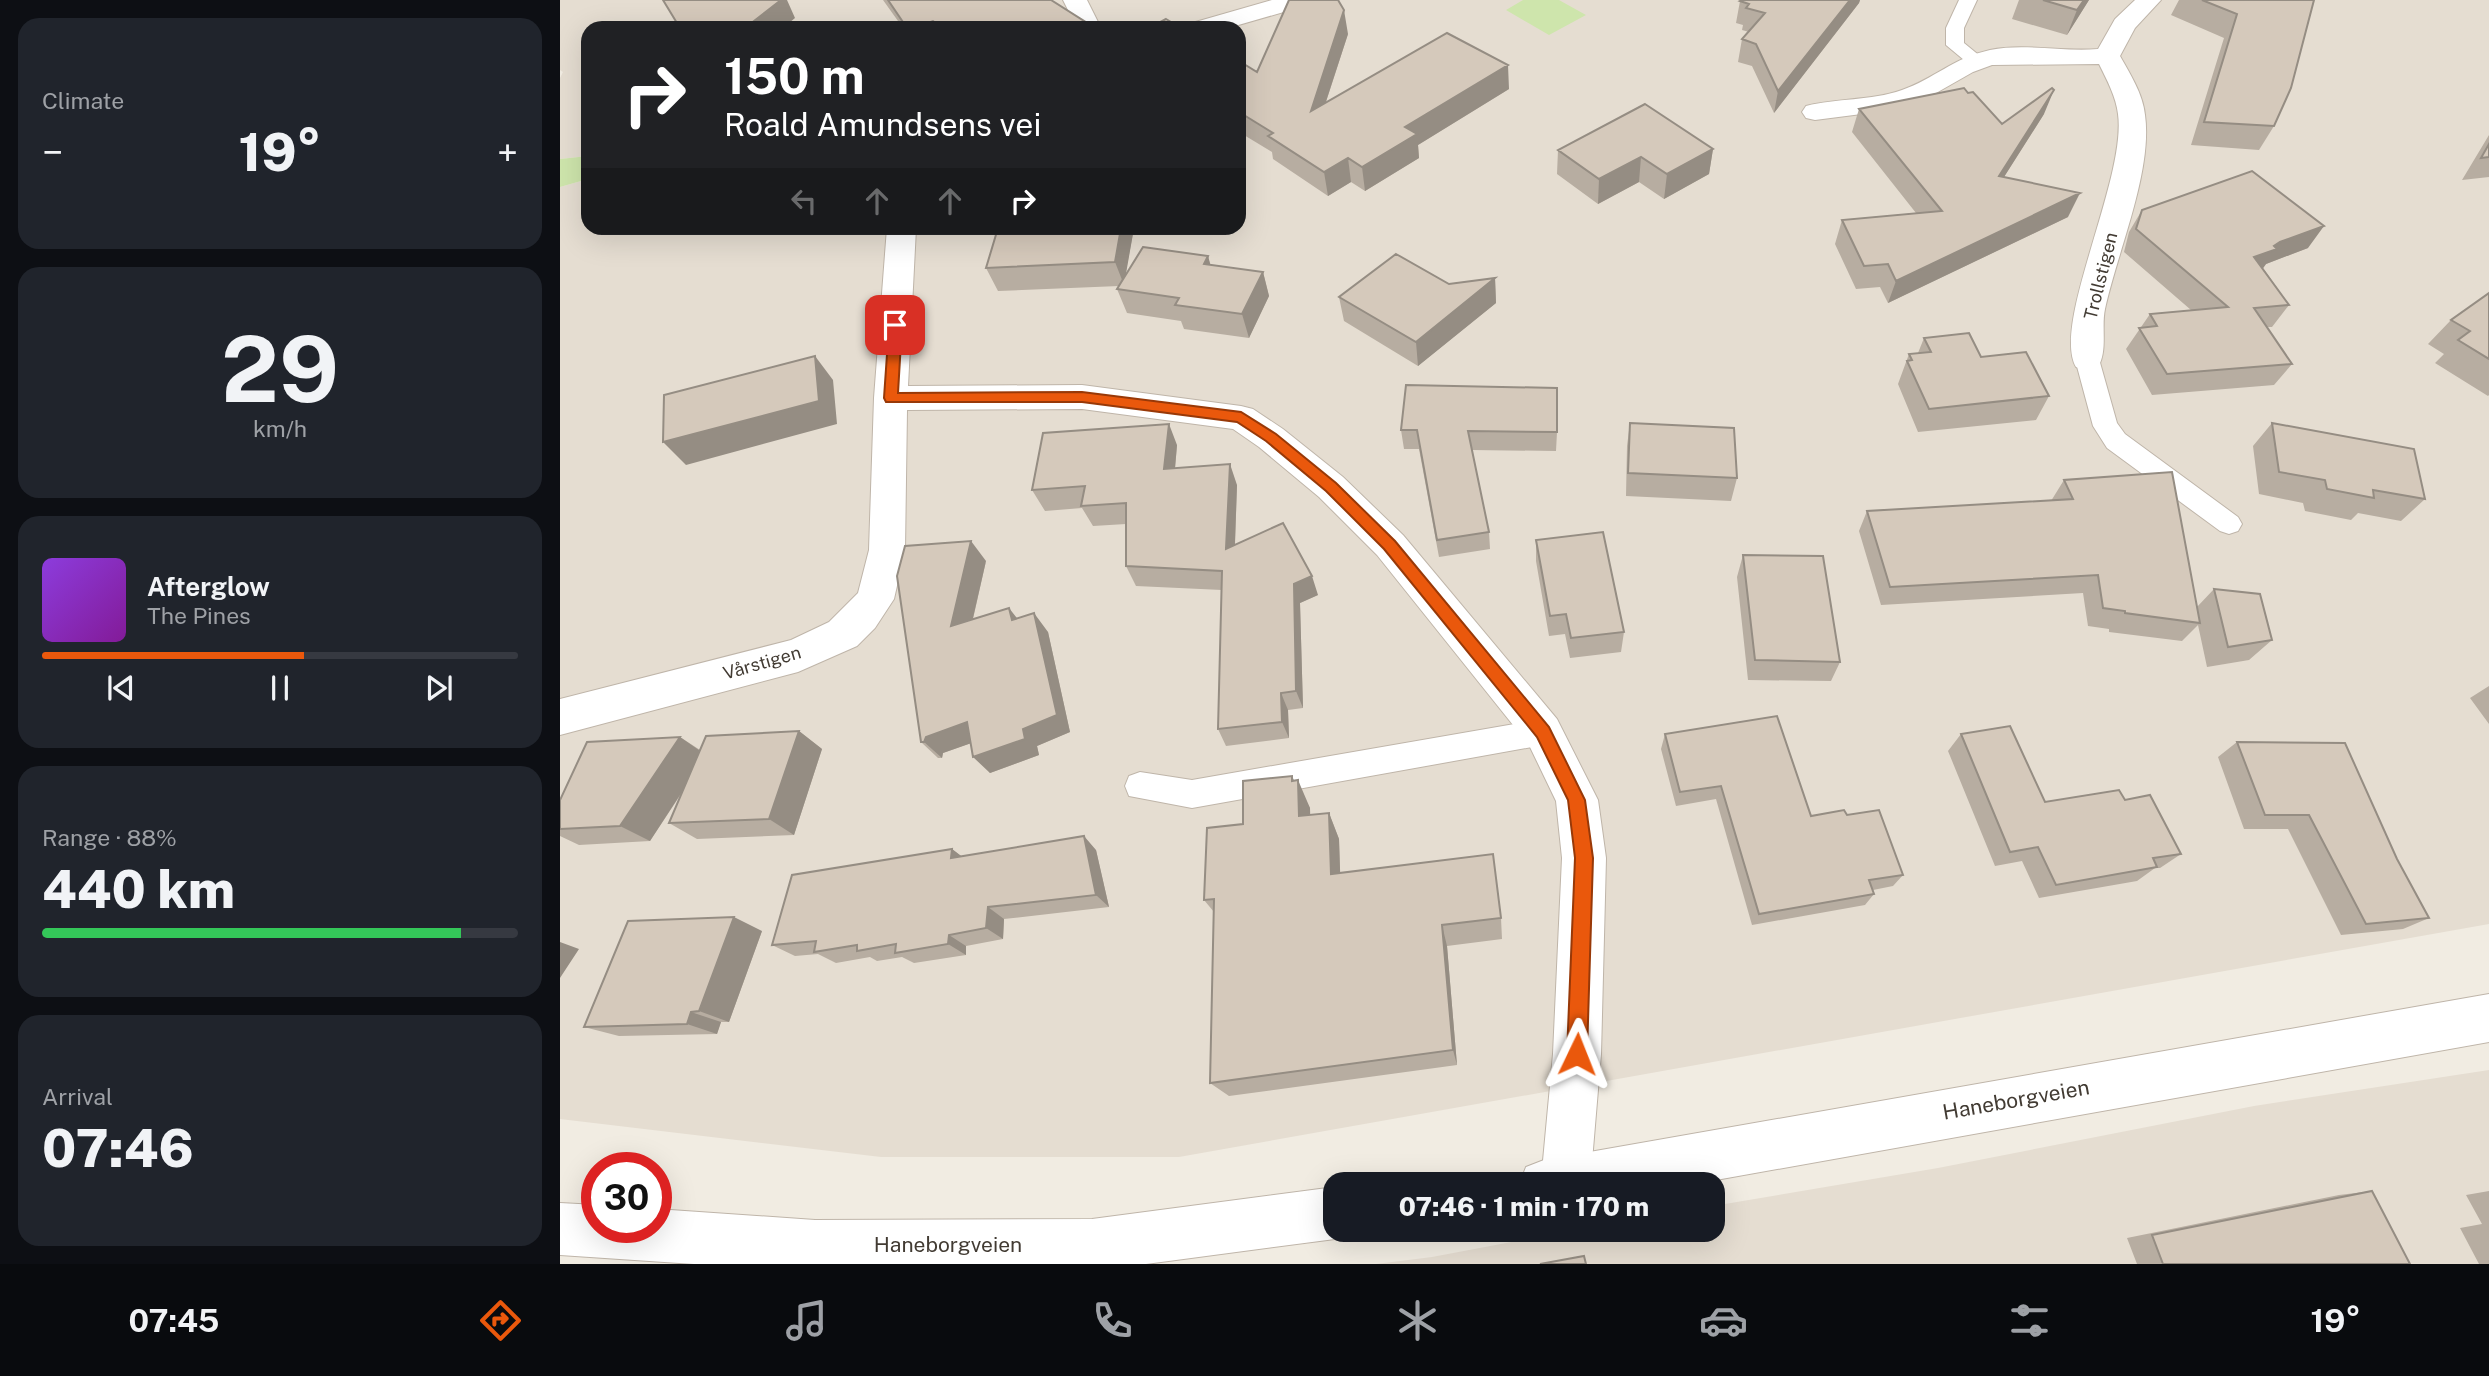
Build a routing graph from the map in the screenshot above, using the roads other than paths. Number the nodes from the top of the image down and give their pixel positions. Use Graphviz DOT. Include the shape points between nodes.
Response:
graph roads {
  1 [pos="1075,0"];
  2 [pos="1299,0"];
  3 [pos="1968,0"];
  4 [pos="2149,0"];
  5 [pos="1086,21"];
  6 [pos="1226,21"];
  7 [pos="2107,56"];
  8 [pos="1977,61"];
  9 [pos="1815,112"];
  10 [pos="901,235"];
  11 [pos="2087,359"];
  12 [pos="891,398"];
  13 [pos="2229,524"];
  14 [pos="560,717"];
  15 [pos="1543,732"];
  16 [pos="1140,786"];
  17 [pos="2489,1018"];
  18 [pos="1557,1172"];
  19 [pos="1616,1172"];
  20 [pos="1323,1215"];
  21 [pos="560,1230"];
  22 [pos="1096,1255"];
  1 -- 5 [label="street"];
  2 -- 6 [label="street"];
  3 -- 8 [label="lane" via="1955,28 1955,45"];
  4 -- 7 [label="street" via="2124,24"];
  7 -- 8 [label="street"];
  7 -- 11 [label="street, Trollstigen" via="2132,115 2129,168 2089,312"];
  8 -- 9 [label="street" via="1892,103"];
  10 -- 12 [label="street, Vårstigen"];
  11 -- 13 [label="lane, Trollstigen" via="2105,426 2116,442"];
  12 -- 14 [label="street, Vårstigen" via="887,550 875,598 862,617 843,634 798,655"];
  12 -- 15 [label="street" via="1082,397 1241,418 1331,487 1390,545"];
  15 -- 16 [label="lane" via="1192,794"];
  15 -- 18 [label="street" via="1577,800 1584,858 1577,1054"];
  17 -- 19 [label="street, Haneborgveien"];
  20 -- 22 [label="street, Haneborgveien"];
  21 -- 22 [label="street, Haneborgveien"];
}
